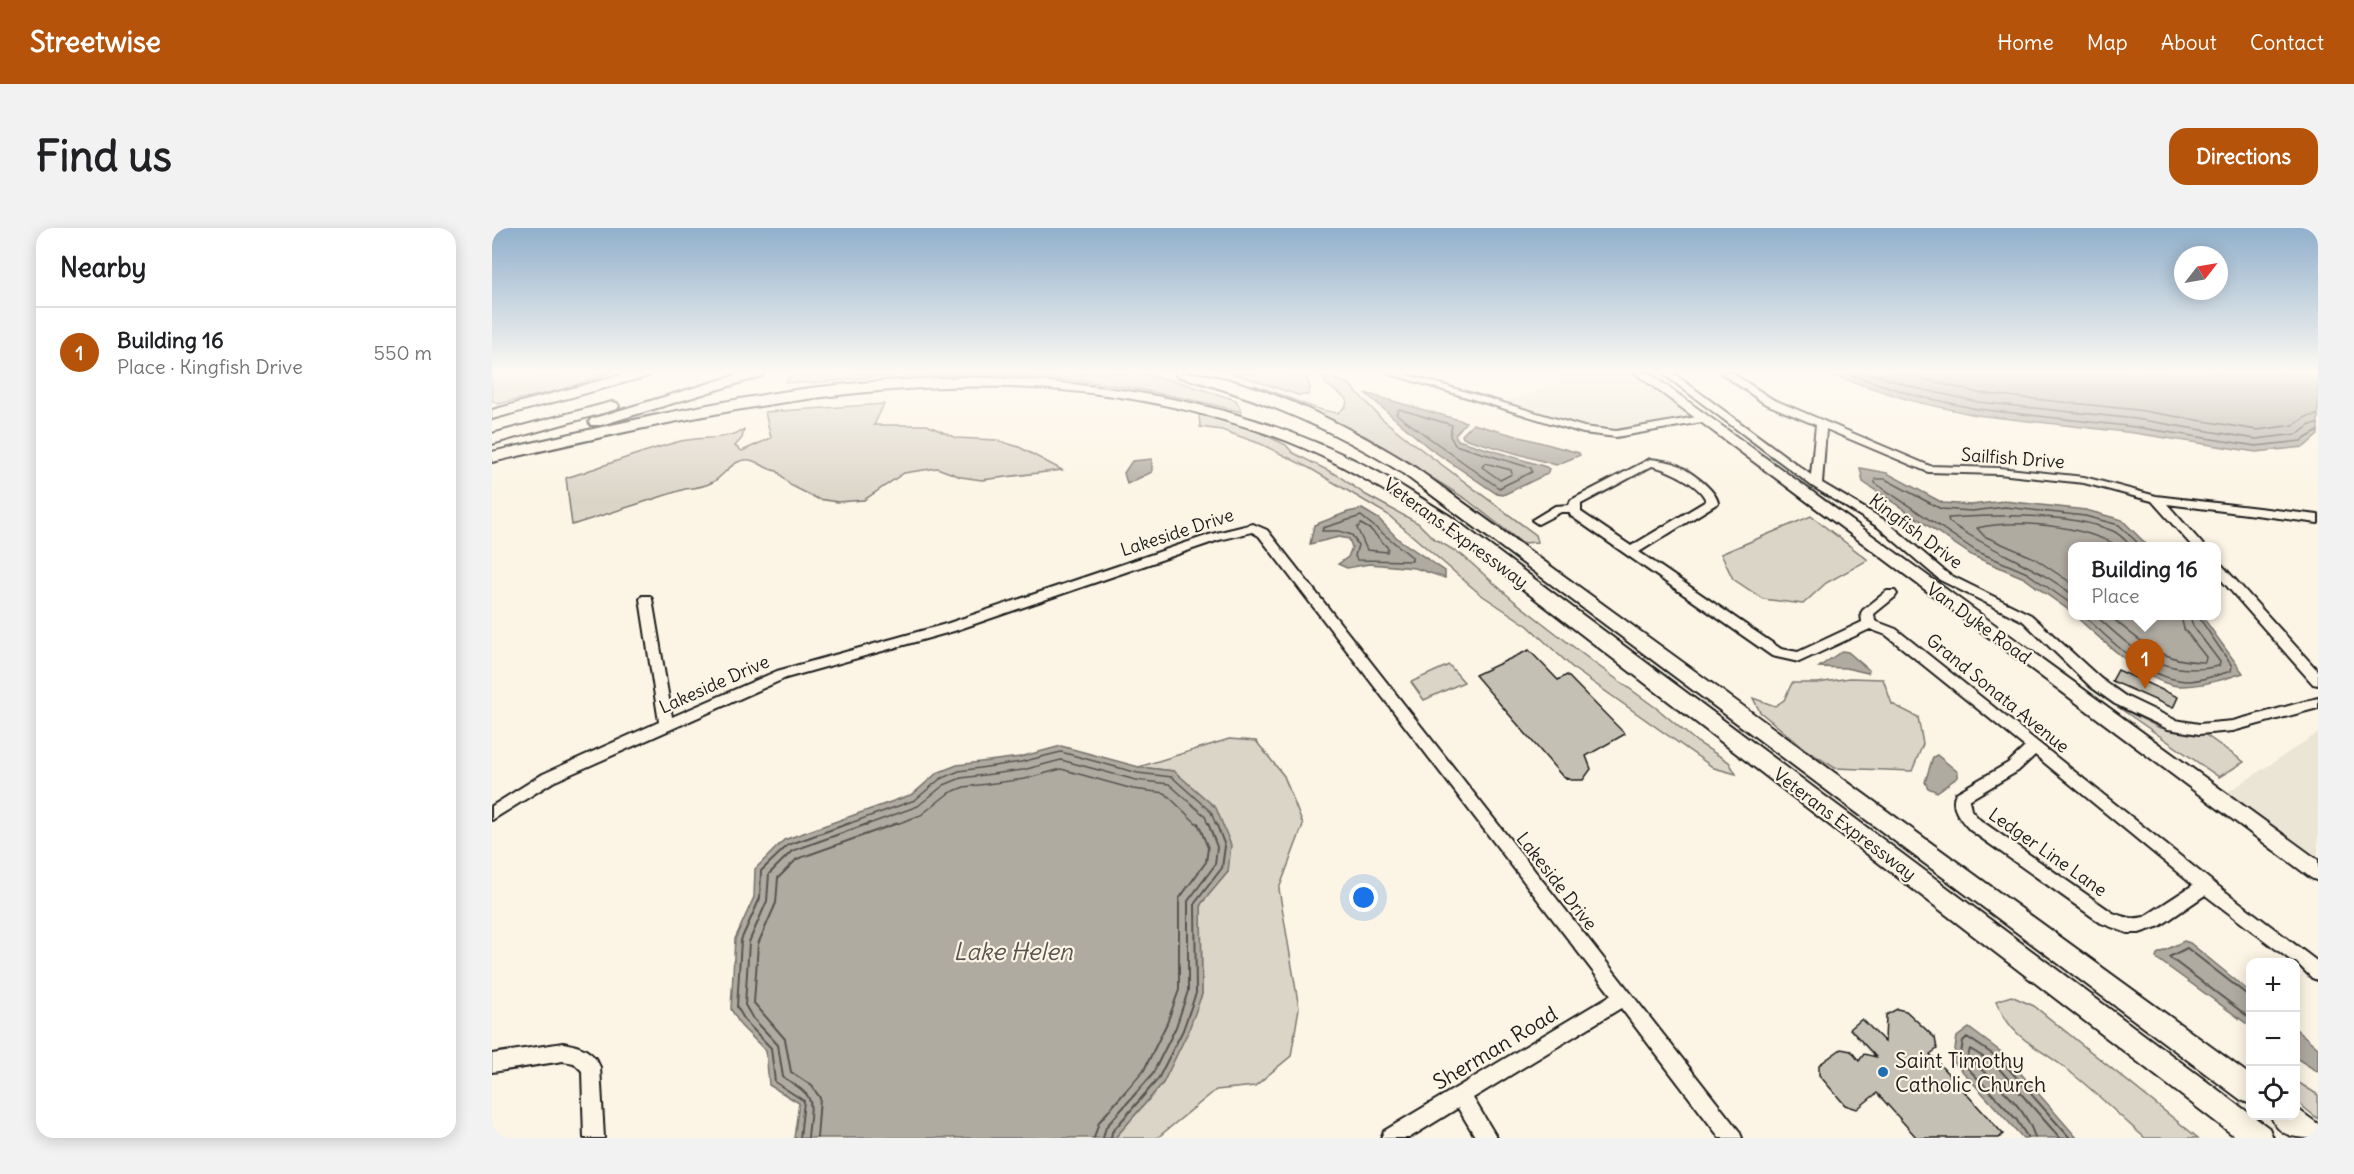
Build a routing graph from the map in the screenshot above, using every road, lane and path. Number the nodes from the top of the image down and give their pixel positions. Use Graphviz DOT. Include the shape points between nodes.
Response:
graph roads {
  1 [pos="573,415"];
  2 [pos="616,415"];
  3 [pos="688,415"];
  4 [pos="1231,415"];
  5 [pos="1310,415"];
  6 [pos="1535,415"];
  7 [pos="1697,415"];
  8 [pos="1724,415"];
  9 [pos="1803,415"];
  10 [pos="1702,419"];
  11 [pos="1821,423"];
  12 [pos="492,439"];
  13 [pos="492,450"];
  14 [pos="492,458"];
  15 [pos="1816,484"];
  16 [pos="2156,499"];
  17 [pos="1573,508"];
  18 [pos="2318,519"];
  19 [pos="1538,520"];
  20 [pos="2194,542"];
  21 [pos="1630,552"];
  22 [pos="2221,571"];
  23 [pos="1891,594"];
  24 [pos="646,599"];
  25 [pos="1869,624"];
  26 [pos="2318,680"];
  27 [pos="2318,703"];
  28 [pos="667,726"];
  29 [pos="2034,747"];
  30 [pos="492,814"];
  31 [pos="2318,872"];
  32 [pos="2204,887"];
  33 [pos="2318,972"];
  34 [pos="1623,997"];
  35 [pos="492,1063"];
  36 [pos="2246,1088"];
  37 [pos="1461,1096"];
  38 [pos="2290,1120"];
  39 [pos="594,1138"];
  40 [pos="1391,1138"];
  41 [pos="1487,1138"];
  42 [pos="1732,1138"];
  43 [pos="2259,1138"];
  44 [pos="2315,1138"];
  1 -- 12 [label="highway"];
  2 -- 13 [label="highway"];
  3 -- 14 [label="highway, Veterans Expressway"];
  4 -- 43 [label="highway, Veterans Expressway" via="1295,437 1377,476 1444,520"];
  5 -- 36 [label="highway, Veterans Expressway" via="1369,445 1407,470"];
  6 -- 10 [label="street" via="1583,430 1616,434"];
  7 -- 10 [label="main road, Van Dyke Road"];
  8 -- 15 [label="street, Kingfish Drive"];
  9 -- 11 [label="street, Sailfish Drive"];
  10 -- 31 [label="main road, Van Dyke Road"];
  11 -- 15 [label="street"];
  11 -- 16 [label="street, Sailfish Drive" via="1928,469 2084,480"];
  15 -- 27 [label="street, Kingfish Drive" via="1882,524 1944,577 2027,618 2096,683 2120,700 2173,725 2199,729 2233,726"];
  16 -- 18 [label="street, Sailfish Drive"];
  16 -- 20 [label="street"];
  17 -- 19 [label="street" via="1559,509"];
  17 -- 21 [label="street"];
  17 -- 21 [label="street" via="1581,498 1650,462 1671,466 1710,494 1712,503"];
  21 -- 25 [label="street" via="1787,657 1804,656"];
  22 -- 26 [label="street"];
  23 -- 25 [label="street" via="1869,609"];
  24 -- 28 [label="street"];
  25 -- 29 [label="street, Grand Sonata Avenue" via="1891,632"];
  28 -- 30 [label="street, Lakeside Drive" via="548,778"];
  28 -- 34 [label="street, Lakeside Drive" via="782,674 949,628 1216,537 1253,528 1263,533"];
  29 -- 32 [label="street, Grand Sonata Avenue"];
  29 -- 32 [label="street, Ledger Line Lane" via="2013,767 1961,797 1964,813 1976,825 2108,918 2124,925 2140,926 2152,921"];
  32 -- 33 [label="street, Grand Sonata Avenue"];
  34 -- 37 [label="street, Sherman Road"];
  34 -- 42 [label="street, Lakeside Drive"];
  35 -- 39 [label="street" via="562,1052 579,1055 591,1067"];
  37 -- 40 [label="street, Sherman Road"];
  37 -- 41 [label="street"];
  38 -- 44 [label="highway"];
}
